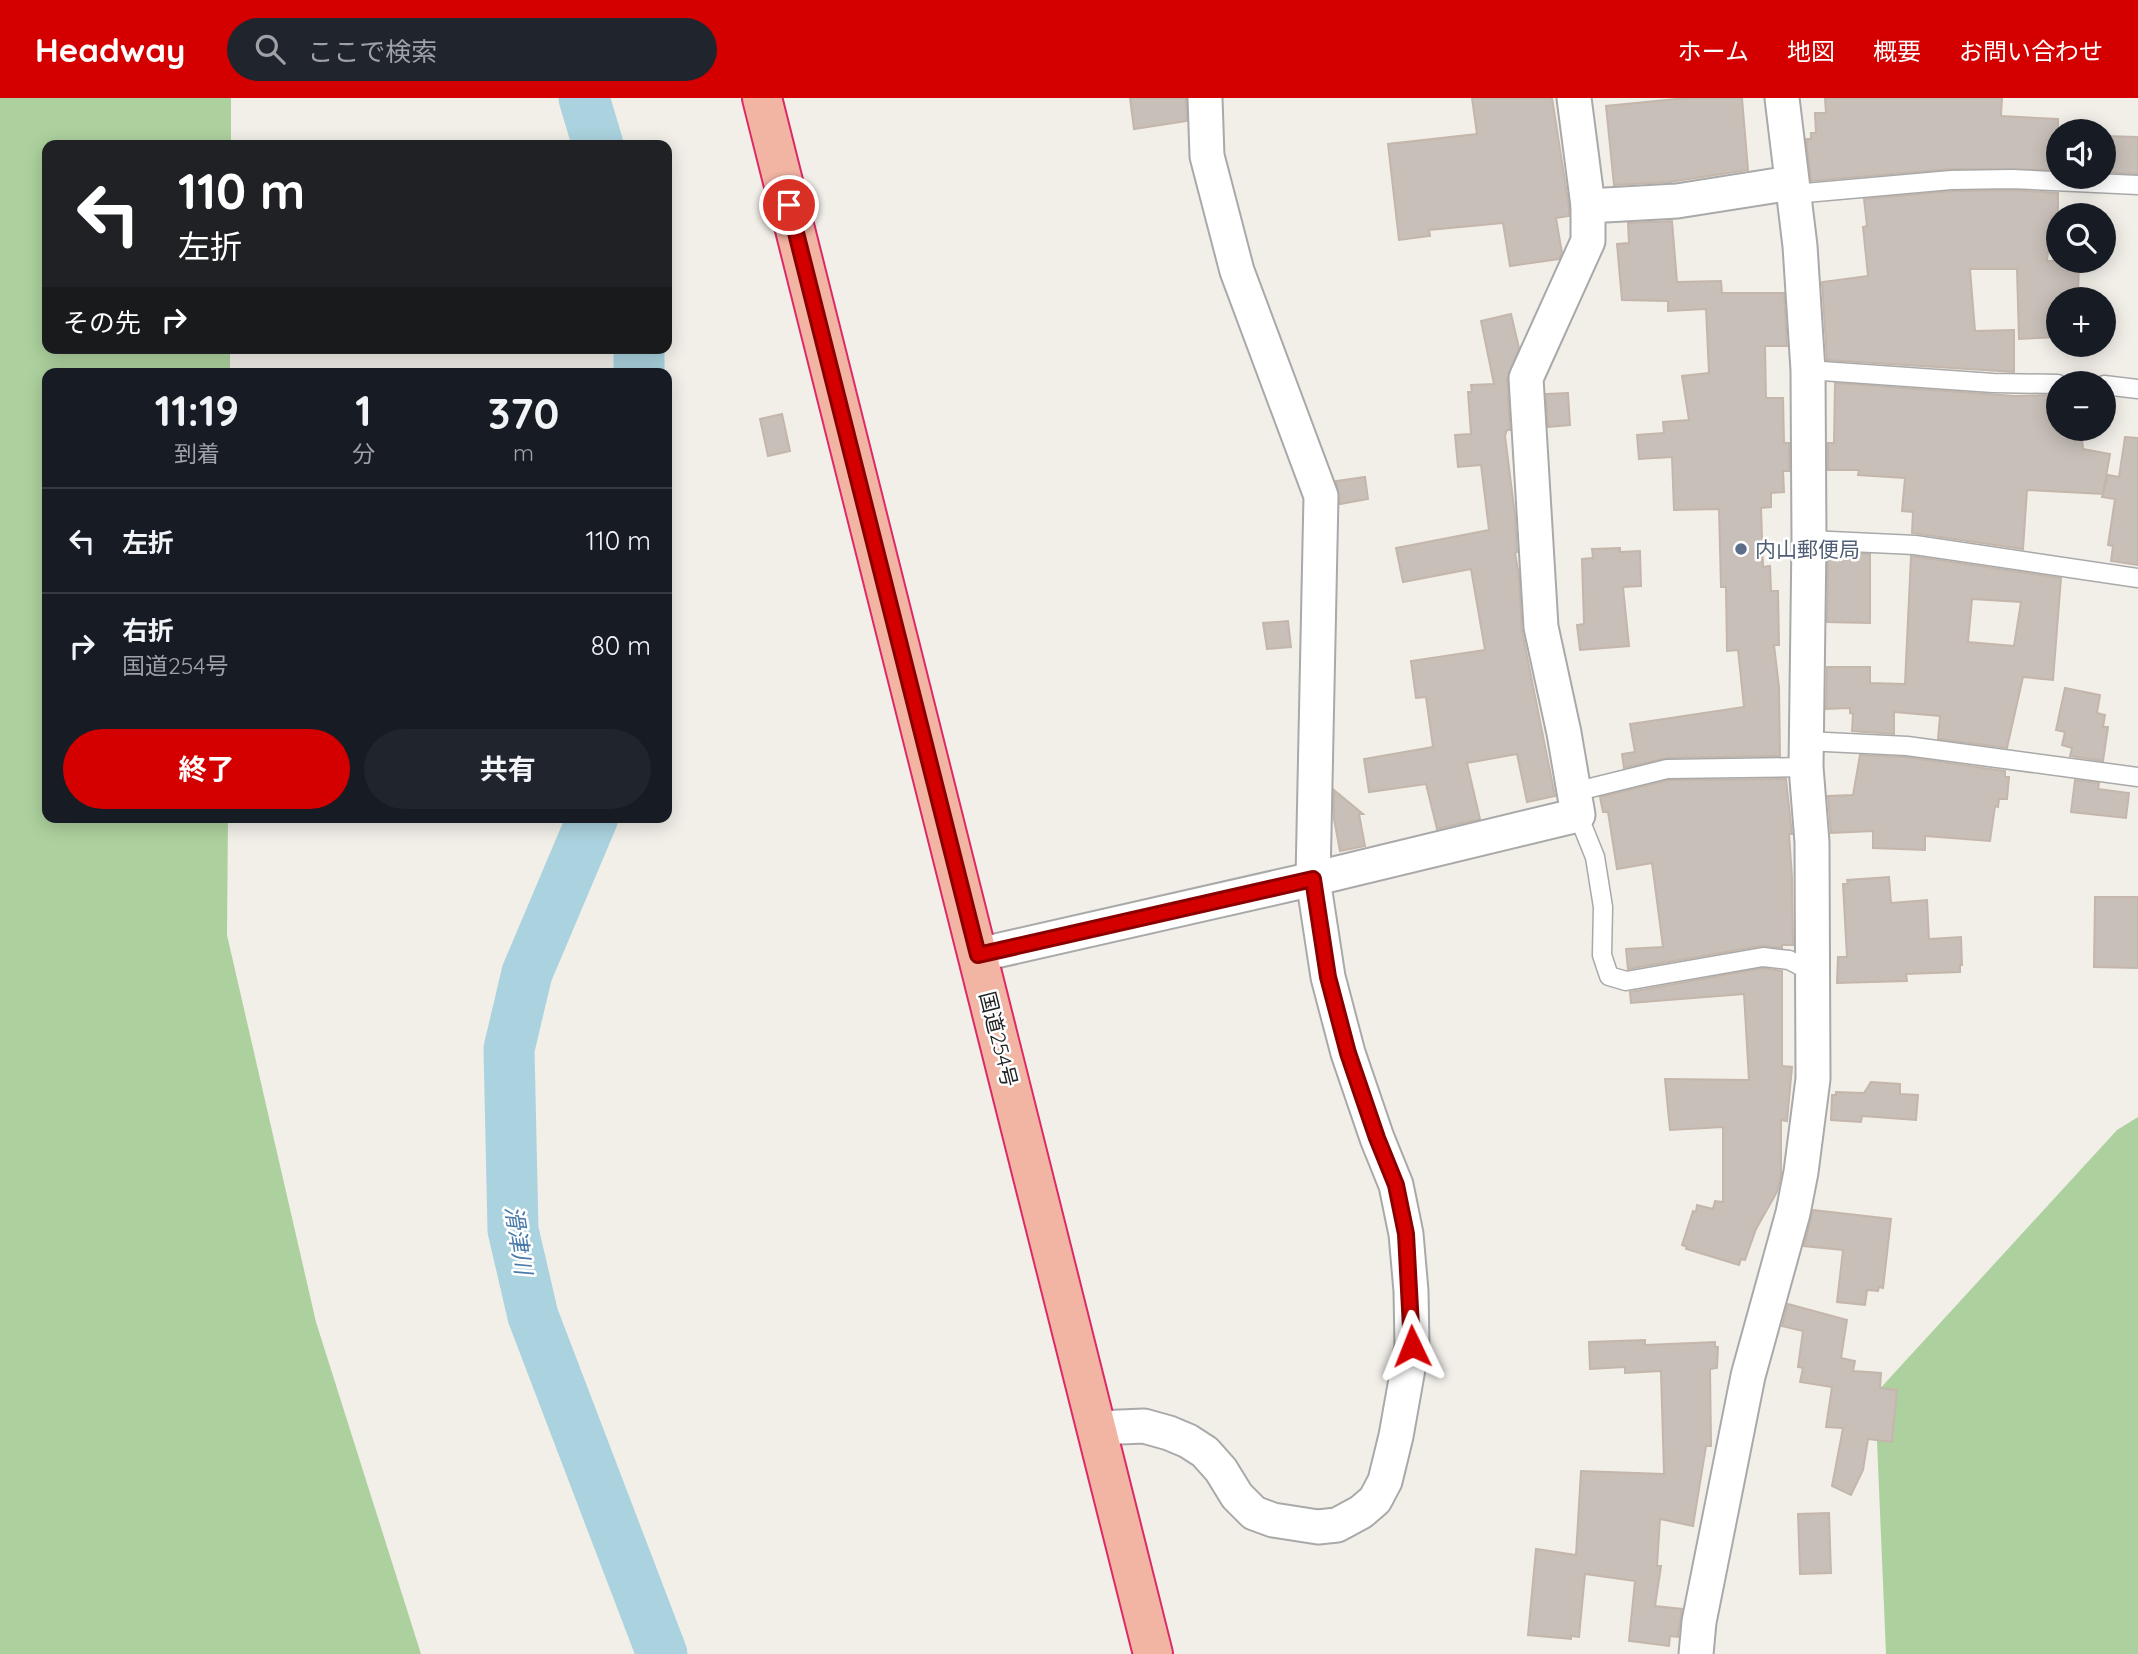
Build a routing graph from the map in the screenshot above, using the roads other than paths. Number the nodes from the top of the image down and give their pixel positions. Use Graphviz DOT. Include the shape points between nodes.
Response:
graph roads {
  1 [pos="762,98"];
  2 [pos="1205,98"];
  3 [pos="1574,98"];
  4 [pos="1782,98"];
  5 [pos="2138,185"];
  6 [pos="1792,189"];
  7 [pos="1588,206"];
  8 [pos="1808,370"];
  9 [pos="2046,384"];
  10 [pos="2116,386"];
  11 [pos="2138,389"];
  12 [pos="1809,540"];
  13 [pos="2138,578"];
  14 [pos="1806,754"];
  15 [pos="2138,777"];
  16 [pos="1576,803"];
  17 [pos="1313,879"];
  18 [pos="978,955"];
  19 [pos="1814,973"];
  20 [pos="1097,1428"];
  21 [pos="1153,1654"];
  22 [pos="1696,1654"];
  1 -- 18 [label="highway, 国道254号"];
  2 -- 17 [label="street" via="1207,156 1237,271 1321,496"];
  3 -- 7 [label="street"];
  4 -- 6 [label="street"];
  5 -- 6 [label="lane" via="2000,179"];
  6 -- 7 [label="street"];
  6 -- 8 [label="street"];
  7 -- 16 [label="street" via="1588,241 1526,378 1541,627"];
  8 -- 9 [label="lane"];
  8 -- 12 [label="street"];
  10 -- 11 [label="lane"];
  12 -- 13 [label="lane" via="1915,545"];
  12 -- 14 [label="street"];
  14 -- 15 [label="lane" via="1908,746"];
  14 -- 16 [label="lane" via="1667,769"];
  14 -- 19 [label="street"];
  16 -- 17 [label="street"];
  16 -- 19 [label="lane" via="1594,857 1603,907 1602,955 1609,976 1626,981 1763,957 1789,960"];
  17 -- 18 [label="street"];
  17 -- 20 [label="street" via="1328,977 1348,1053 1396,1185 1406,1234 1412,1346 1385,1481 1375,1500 1337,1525 1273,1520 1245,1507 1221,1470 1188,1441 1144,1426"];
  18 -- 20 [label="highway, 国道254号"];
  19 -- 22 [label="street" via="1814,1079 1801,1172 1748,1376"];
  20 -- 21 [label="highway, 国道254号"];
}
